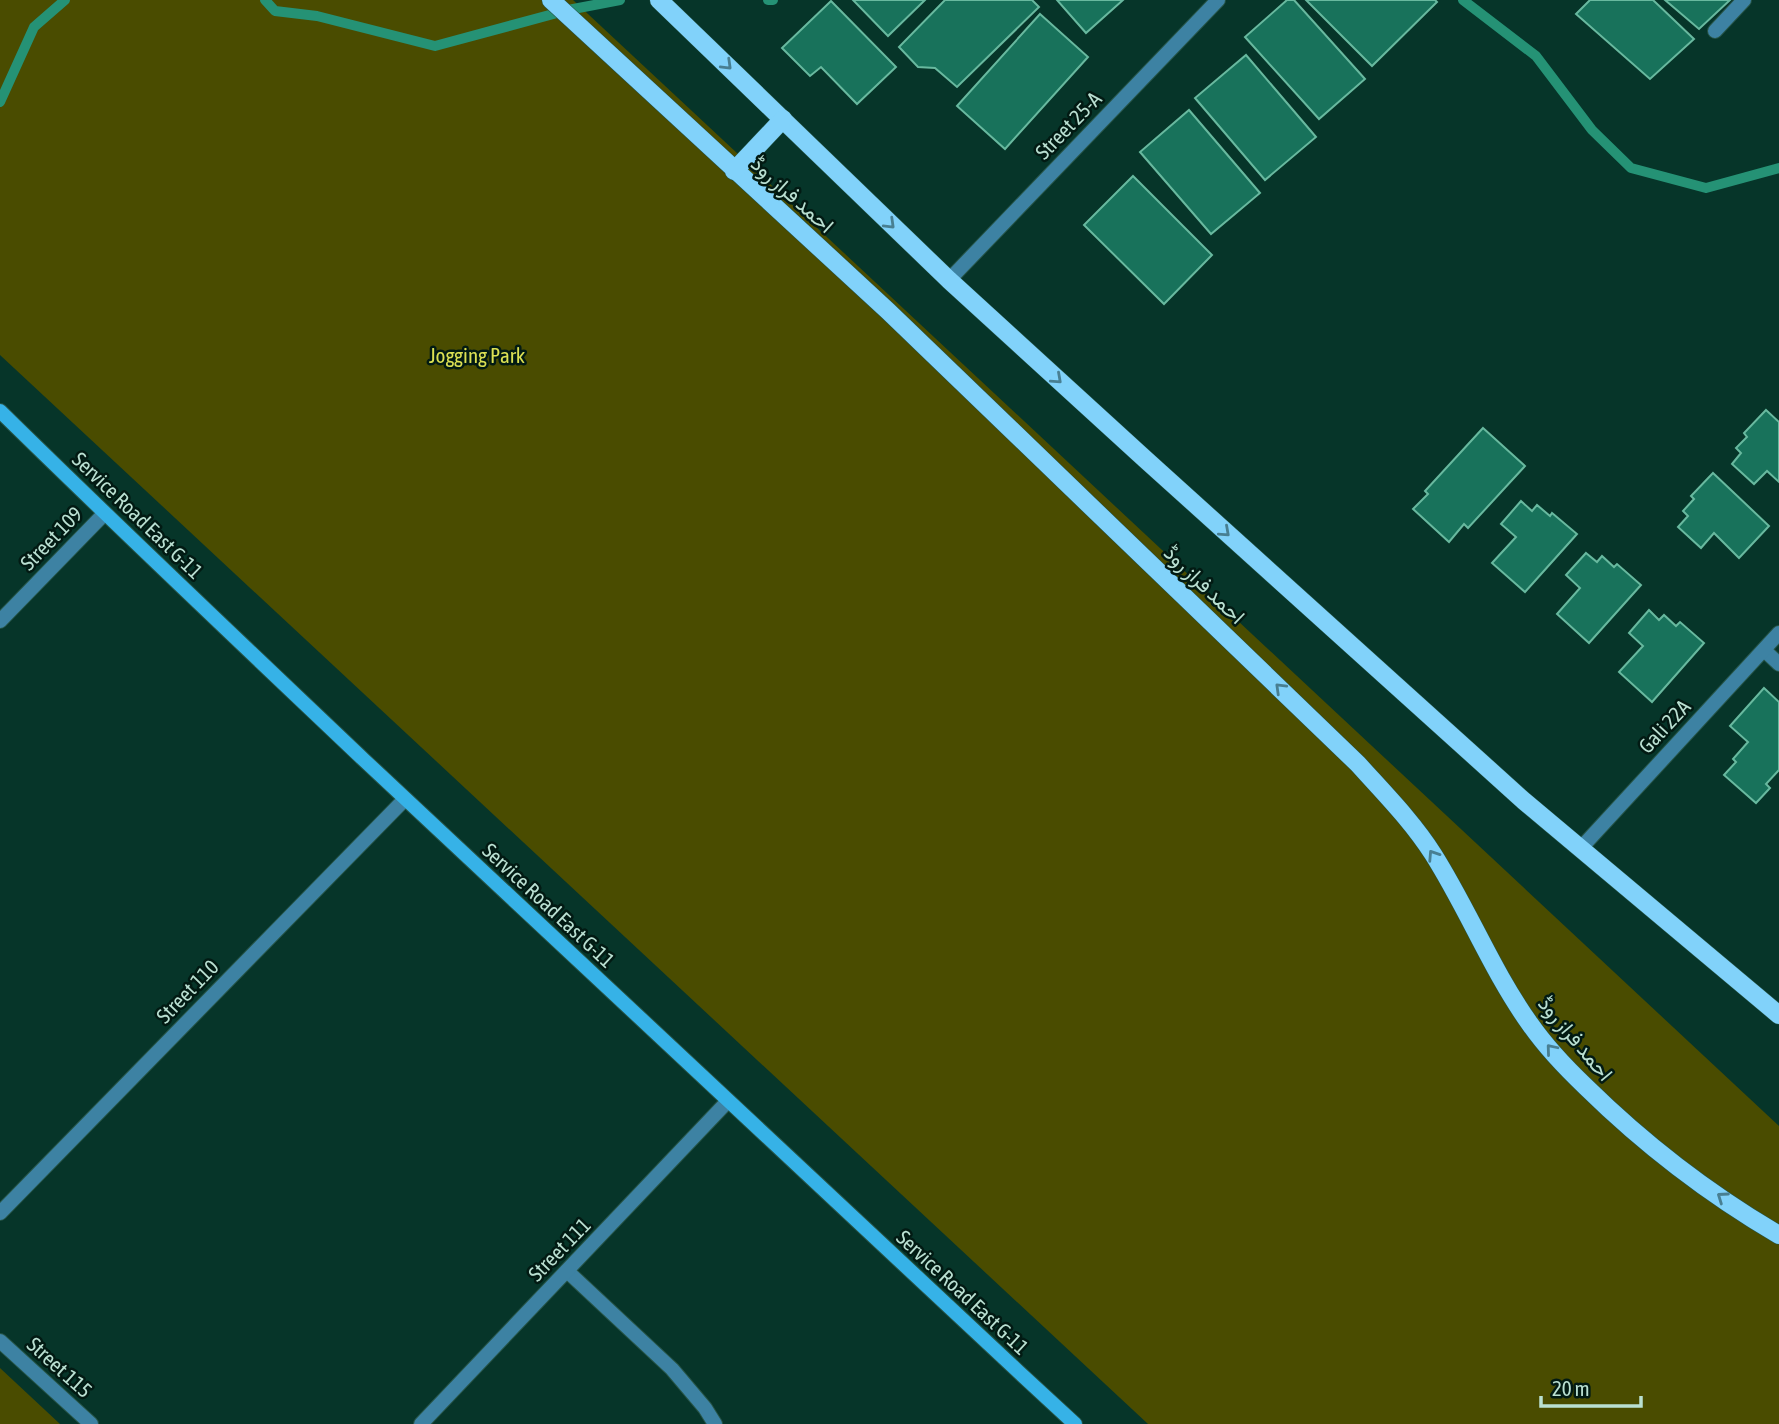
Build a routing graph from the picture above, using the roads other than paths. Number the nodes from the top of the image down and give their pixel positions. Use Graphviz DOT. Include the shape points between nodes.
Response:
graph roads {
  1 [pos="551,0"];
  2 [pos="659,0"];
  3 [pos="1218,0"];
  4 [pos="1744,0"];
  5 [pos="1715,31"];
  6 [pos="783,119"];
  7 [pos="734,171"];
  8 [pos="948,280"];
  9 [pos="0,411"];
  10 [pos="104,514"];
  11 [pos="0,621"];
  12 [pos="1779,633"];
  13 [pos="1764,650"];
  14 [pos="1779,664"];
  15 [pos="405,799"];
  16 [pos="1581,848"];
  17 [pos="1779,1015"];
  18 [pos="727,1102"];
  19 [pos="0,1213"];
  20 [pos="1779,1235"];
  21 [pos="567,1270"];
  22 [pos="0,1341"];
  23 [pos="91,1424"];
  24 [pos="422,1424"];
  25 [pos="715,1424"];
  26 [pos="1075,1424"];
  1 -- 7 [label="main road, احمد فراز روڈ"];
  2 -- 6 [label="main road, one-way"];
  3 -- 8 [label="street, Street 25-A"];
  4 -- 5 [label="street"];
  6 -- 7 [label="main road"];
  6 -- 8 [label="main road, one-way"];
  20 -- 7 [label="main road, احمد فراز روڈ, one-way" via="1661,1155 1566,1068 1530,1025 1431,851 1358,764 888,311"];
  8 -- 16 [label="main road, one-way"];
  9 -- 10 [label="street, Service Road East G-11"];
  10 -- 11 [label="street, Street 109"];
  10 -- 15 [label="street, Service Road East G-11"];
  12 -- 13 [label="street, Gali 22A"];
  13 -- 14 [label="street"];
  13 -- 16 [label="street, Gali 22A"];
  15 -- 18 [label="street, Service Road East G-11"];
  15 -- 19 [label="street, Street 110"];
  16 -- 17 [label="main road"];
  18 -- 21 [label="street, Street 111"];
  18 -- 26 [label="street, Service Road East G-11"];
  21 -- 24 [label="street, Street 111"];
  21 -- 25 [label="street" via="672,1369"];
  22 -- 23 [label="street, Street 115"];
}
